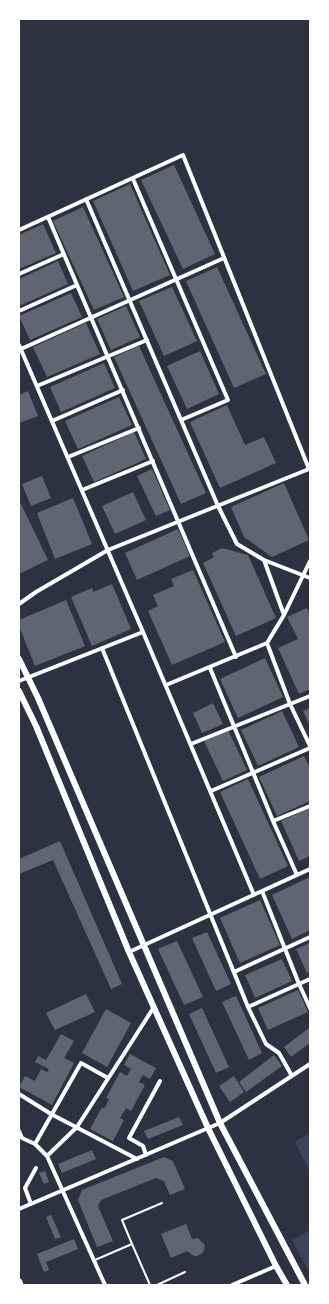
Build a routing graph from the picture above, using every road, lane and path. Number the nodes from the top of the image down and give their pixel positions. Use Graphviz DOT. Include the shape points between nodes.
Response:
graph roads {
  1 [pos="133,178"];
  2 [pos="86,199"];
  3 [pos="48,218"];
  4 [pos="19,230"];
  5 [pos="64,254"];
  6 [pos="224,258"];
  7 [pos="19,274"];
  8 [pos="176,280"];
  9 [pos="78,285"];
  10 [pos="130,301"];
  11 [pos="19,311"];
  12 [pos="92,318"];
  13 [pos="147,340"];
  14 [pos="20,347"];
  15 [pos="108,356"];
  16 [pos="37,386"];
  17 [pos="123,390"];
  18 [pos="181,420"];
  19 [pos="52,421"];
  20 [pos="139,428"];
  21 [pos="68,457"];
  22 [pos="153,461"];
  23 [pos="82,490"];
  24 [pos="218,506"];
  25 [pos="179,522"];
  26 [pos="108,550"];
  27 [pos="264,560"];
  28 [pos="310,561"];
  29 [pos="303,576"];
  30 [pos="310,578"];
  31 [pos="19,604"];
  32 [pos="284,615"];
  33 [pos="143,632"];
  34 [pos="267,643"];
  35 [pos="102,648"];
  36 [pos="236,656"];
  37 [pos="19,659"];
  38 [pos="210,668"];
  39 [pos="28,678"];
  40 [pos="19,681"];
  41 [pos="166,686"];
  42 [pos="19,691"];
  43 [pos="310,696"];
  44 [pos="290,704"];
  45 [pos="234,725"];
  46 [pos="191,744"];
  47 [pos="310,747"];
  48 [pos="253,773"];
  49 [pos="211,791"];
  50 [pos="310,806"];
  51 [pos="273,821"];
  52 [pos="310,869"];
  53 [pos="297,875"];
  54 [pos="262,891"];
  55 [pos="254,895"];
  56 [pos="211,914"];
  57 [pos="310,937"];
  58 [pos="144,945"];
  59 [pos="285,948"];
  60 [pos="129,952"];
  61 [pos="234,972"];
  62 [pos="310,979"];
  63 [pos="299,984"];
  64 [pos="154,1007"];
  65 [pos="248,1007"];
  66 [pos="310,1008"];
  67 [pos="310,1064"];
  68 [pos="292,1076"];
  69 [pos="108,1078"];
  70 [pos="160,1081"];
  71 [pos="19,1094"];
  72 [pos="51,1114"];
  73 [pos="220,1123"];
  74 [pos="77,1128"];
  75 [pos="208,1128"];
  76 [pos="19,1131"];
  77 [pos="35,1144"];
  78 [pos="146,1155"];
  79 [pos="47,1156"];
  80 [pos="137,1159"];
  81 [pos="36,1168"];
  82 [pos="62,1191"];
  83 [pos="162,1203"];
  84 [pos="31,1204"];
  85 [pos="19,1209"];
  86 [pos="132,1244"];
  87 [pos="94,1260"];
  88 [pos="276,1266"];
  89 [pos="184,1272"];
  90 [pos="105,1285"];
  91 [pos="150,1285"];
  92 [pos="157,1285"];
  93 [pos="232,1285"];
  94 [pos="287,1285"];
  95 [pos="306,1285"];
  1 -- 2 [label="street"];
  1 -- 6 [label="street" via="183,155"];
  1 -- 8 [label="street"];
  2 -- 3 [label="street"];
  2 -- 10 [label="street"];
  3 -- 4 [label="street"];
  3 -- 5 [label="street"];
  5 -- 7 [label="street"];
  5 -- 9 [label="street"];
  6 -- 8 [label="street"];
  6 -- 24 [label="street" via="309,469"];
  8 -- 10 [label="street"];
  8 -- 18 [label="street" via="228,400"];
  9 -- 11 [label="street"];
  9 -- 12 [label="street"];
  10 -- 12 [label="street"];
  10 -- 13 [label="street"];
  12 -- 14 [label="street"];
  12 -- 15 [label="street"];
  13 -- 15 [label="street"];
  13 -- 18 [label="street"];
  14 -- 16 [label="street"];
  15 -- 16 [label="street"];
  15 -- 17 [label="street"];
  16 -- 19 [label="street"];
  17 -- 19 [label="street"];
  17 -- 20 [label="street"];
  18 -- 24 [label="street"];
  19 -- 21 [label="street"];
  20 -- 21 [label="street"];
  20 -- 22 [label="street"];
  21 -- 23 [label="street"];
  22 -- 23 [label="street"];
  22 -- 25 [label="street"];
  23 -- 26 [label="street"];
  24 -- 25 [label="street"];
  24 -- 27 [label="street" via="237,544"];
  25 -- 26 [label="street"];
  25 -- 36 [label="street"];
  26 -- 31 [label="street"];
  26 -- 33 [label="street"];
  27 -- 29 [label="street"];
  27 -- 32 [label="street"];
  28 -- 29 [label="street"];
  29 -- 30 [label="street"];
  29 -- 32 [label="street"];
  32 -- 34 [label="street"];
  33 -- 35 [label="street"];
  33 -- 41 [label="street"];
  34 -- 36 [label="street"];
  34 -- 44 [label="street"];
  35 -- 39 [label="street"];
  35 -- 56 [label="street"];
  36 -- 38 [label="street"];
  37 -- 39 [label="main road"];
  38 -- 41 [label="street"];
  38 -- 45 [label="street"];
  39 -- 40 [label="street"];
  39 -- 58 [label="main road"];
  41 -- 46 [label="street"];
  42 -- 60 [label="main road" via="36,726"];
  43 -- 44 [label="street"];
  44 -- 45 [label="street"];
  44 -- 47 [label="street"];
  45 -- 46 [label="street"];
  45 -- 48 [label="street"];
  46 -- 49 [label="street"];
  47 -- 48 [label="street"];
  48 -- 49 [label="street"];
  48 -- 51 [label="street"];
  49 -- 55 [label="street"];
  50 -- 51 [label="street"];
  51 -- 53 [label="street"];
  52 -- 53 [label="street"];
  53 -- 54 [label="street"];
  54 -- 55 [label="street"];
  54 -- 59 [label="street"];
  55 -- 56 [label="street"];
  56 -- 58 [label="street"];
  56 -- 61 [label="street"];
  57 -- 59 [label="street"];
  58 -- 60 [label="street"];
  58 -- 73 [label="main road"];
  59 -- 61 [label="street"];
  59 -- 63 [label="street"];
  60 -- 64 [label="main road"];
  61 -- 65 [label="street"];
  62 -- 63 [label="street"];
  63 -- 65 [label="street"];
  63 -- 66 [label="street"];
  64 -- 69 [label="street"];
  64 -- 75 [label="main road"];
  65 -- 68 [label="street" via="266,1044 279,1053"];
  67 -- 68 [label="street"];
  68 -- 73 [label="street"];
  69 -- 72 [label="street" via="81,1063"];
  69 -- 74 [label="street"];
  70 -- 78 [label="street" via="129,1138 142,1146"];
  71 -- 72 [label="street"];
  72 -- 74 [label="street"];
  72 -- 77 [label="street"];
  73 -- 75 [label="street"];
  73 -- 95 [label="main road"];
  74 -- 79 [label="street"];
  74 -- 80 [label="street"];
  75 -- 78 [label="street"];
  75 -- 88 [label="main road"];
  76 -- 77 [label="street" via="22,1138"];
  77 -- 79 [label="street"];
  78 -- 80 [label="street"];
  79 -- 82 [label="street"];
  80 -- 82 [label="street"];
  81 -- 84 [label="street" via="25,1188"];
  82 -- 84 [label="street"];
  82 -- 87 [label="street"];
  83 -- 86 [label="lane" via="122,1220"];
  84 -- 85 [label="street"];
  86 -- 87 [label="lane"];
  86 -- 91 [label="lane"];
  87 -- 90 [label="street"];
  88 -- 93 [label="street"];
  88 -- 94 [label="main road"];
  89 -- 92 [label="lane"];
}
